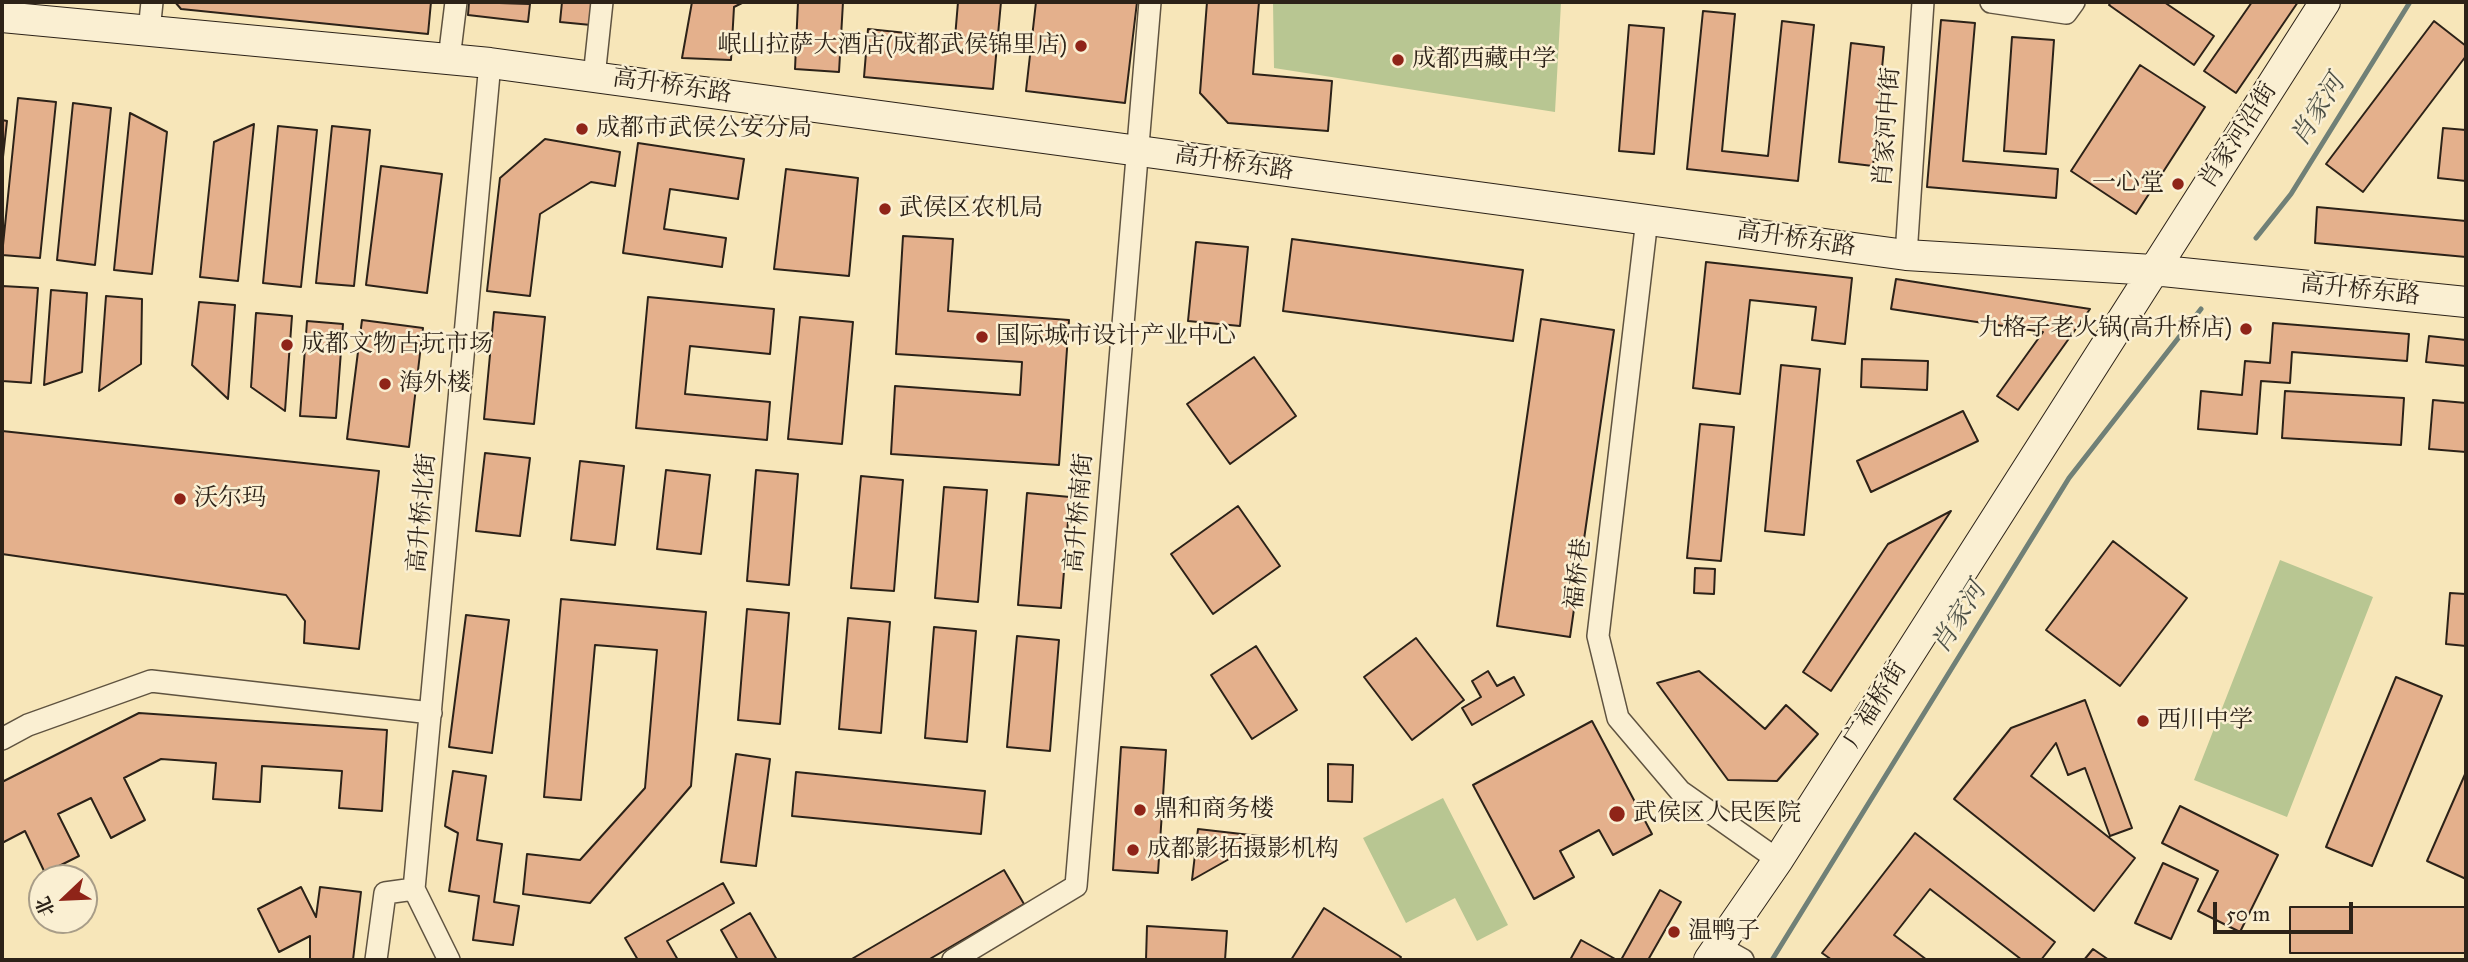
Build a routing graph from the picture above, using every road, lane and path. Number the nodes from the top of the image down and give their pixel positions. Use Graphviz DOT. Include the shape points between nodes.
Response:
graph roads {
  1 [pos="456,2"];
  2 [pos="602,2"];
  3 [pos="1150,2"];
  4 [pos="1923,2"];
  5 [pos="1991,2"];
  6 [pos="2074,2"];
  7 [pos="2325,2"];
  8 [pos="150,16"];
  9 [pos="2,17"];
  10 [pos="450,59"];
  11 [pos="490,63"];
  12 [pos="594,77"];
  13 [pos="1135,151"];
  14 [pos="1647,219"];
  15 [pos="1906,255"];
  16 [pos="2153,270"];
  17 [pos="2466,302"];
  18 [pos="430,713"];
  19 [pos="2,739"];
  20 [pos="1778,860"];
  21 [pos="414,889"];
  22 [pos="1723,955"];
  23 [pos="376,960"];
  24 [pos="449,960"];
  25 [pos="953,960"];
  1 -- 10 [label="street"];
  2 -- 12 [label="street"];
  3 -- 13 [label="street, 高升桥南街"];
  4 -- 15 [label="street, 肖家河中街"];
  5 -- 6 [label="street" via="2066,13"];
  7 -- 16 [label="street, 肖家河沿街"];
  8 -- 9 [label="street, 高升桥东路"];
  8 -- 10 [label="street, 高升桥东路"];
  10 -- 11 [label="street, 高升桥东路"];
  11 -- 12 [label="street, 高升桥东路"];
  11 -- 18 [label="street, 高升桥北街"];
  12 -- 13 [label="street, 高升桥东路"];
  13 -- 14 [label="street, 高升桥东路"];
  13 -- 25 [label="street, 高升桥南街" via="1076,886"];
  14 -- 15 [label="street, 高升桥东路"];
  14 -- 20 [label="street, 福桥巷" via="1598,636 1618,718 1680,791"];
  15 -- 16 [label="street, 高升桥东路"];
  16 -- 17 [label="street, 高升桥东路"];
  16 -- 20 [label="street, 广福桥街"];
  18 -- 19 [label="street" via="150,681 28,725"];
  18 -- 21 [label="street, 高升桥北街"];
  20 -- 22 [label="street, 广福桥街"];
  21 -- 23 [label="street" via="385,893"];
  21 -- 24 [label="street"];
}
